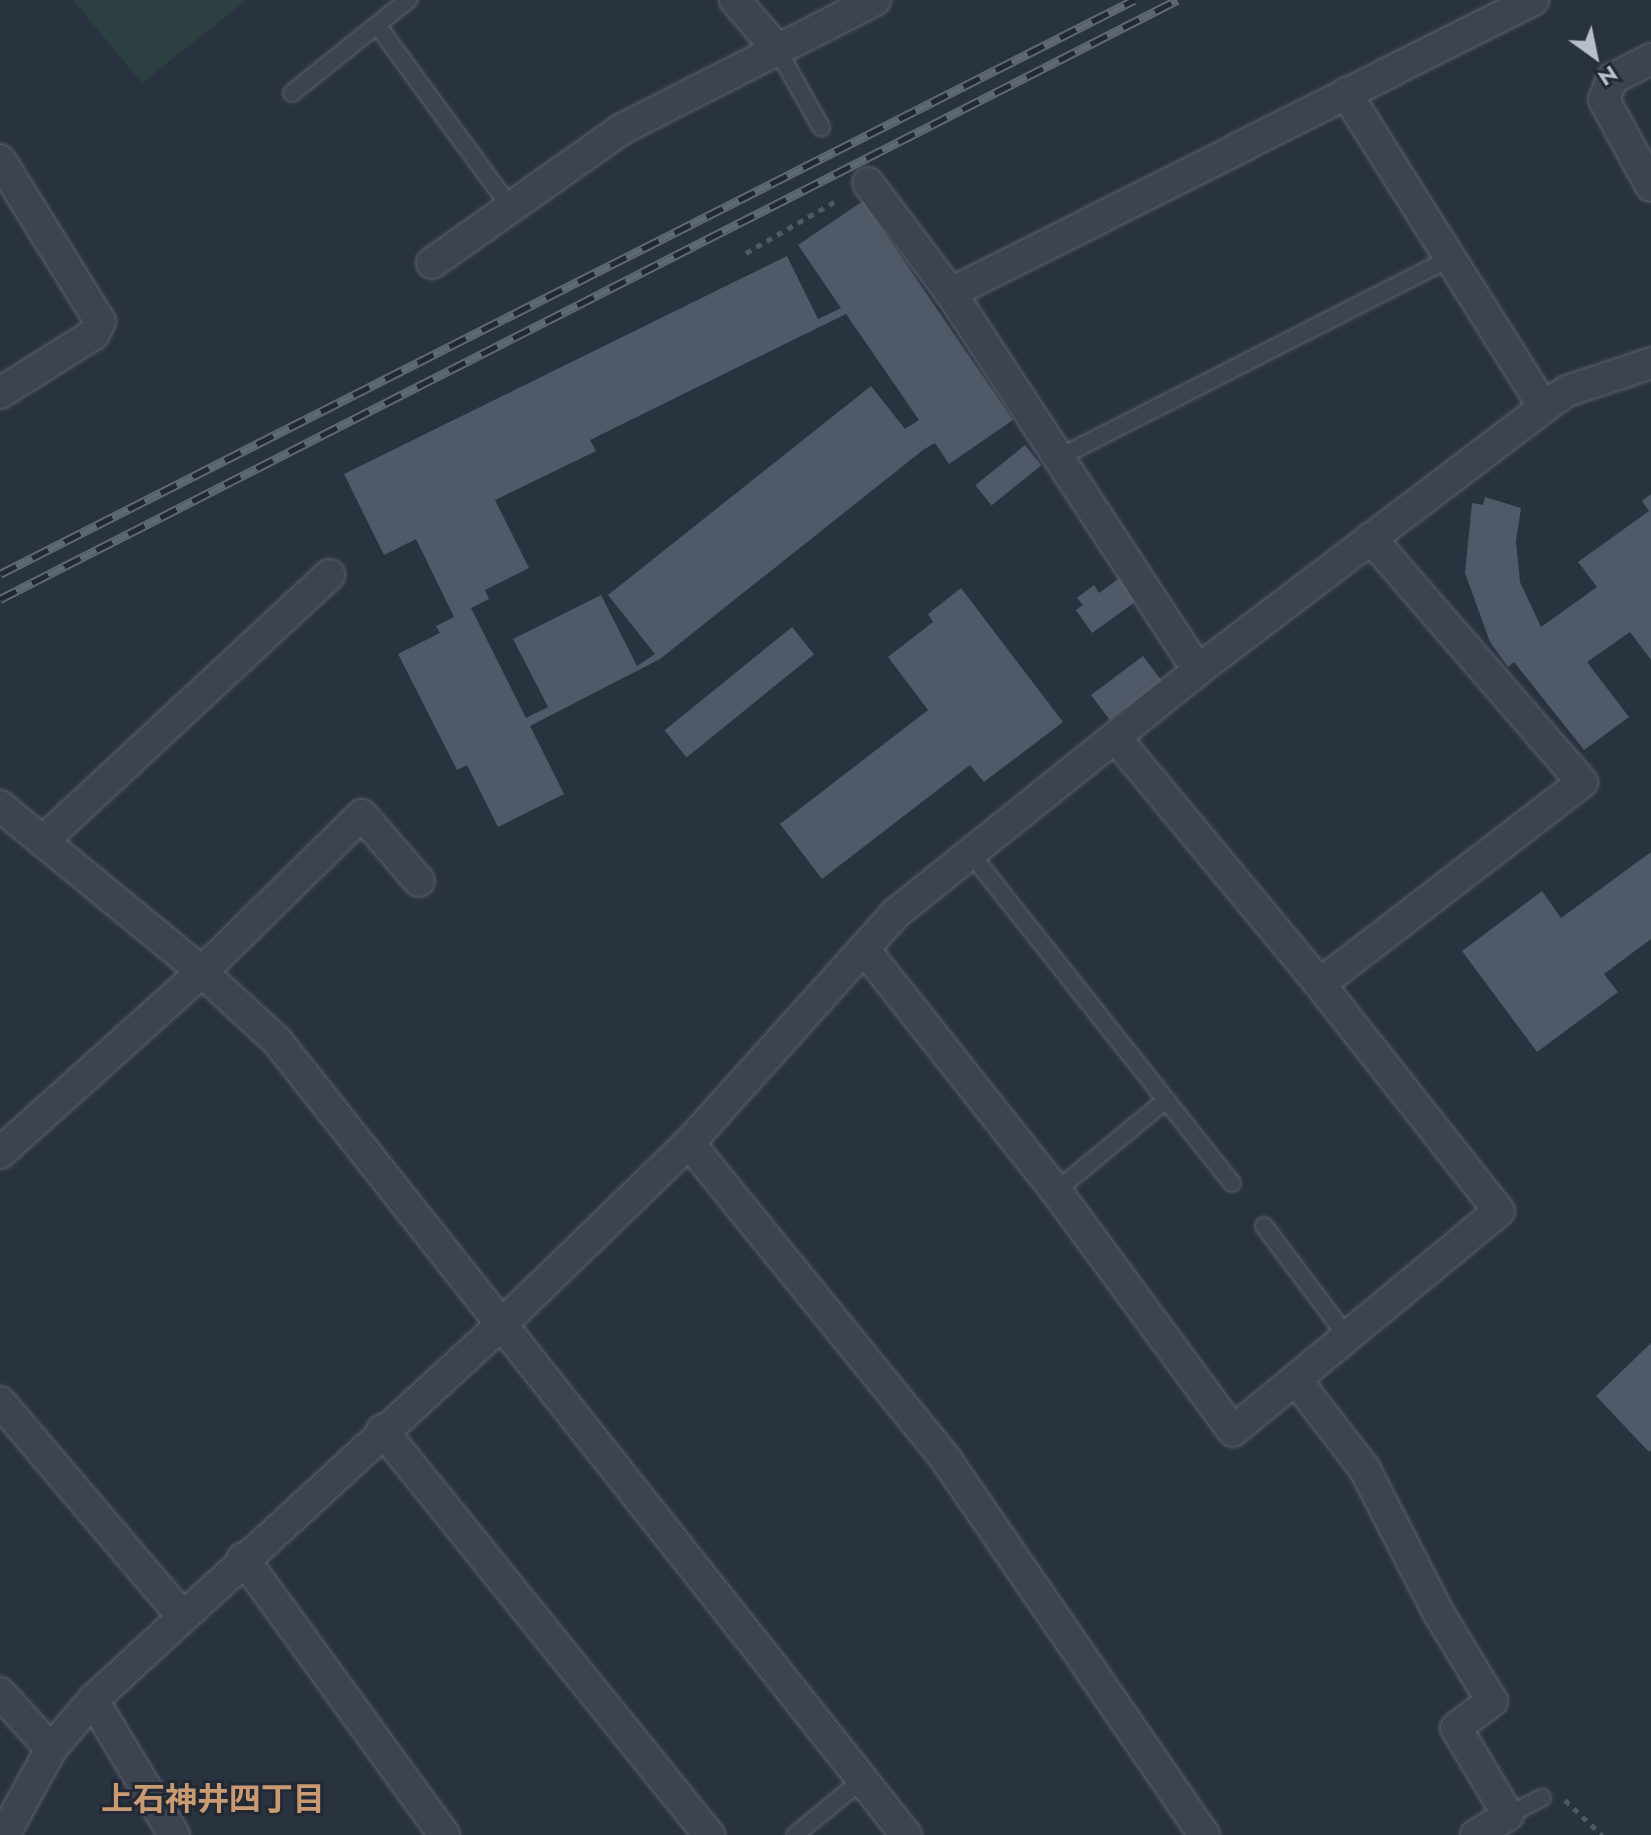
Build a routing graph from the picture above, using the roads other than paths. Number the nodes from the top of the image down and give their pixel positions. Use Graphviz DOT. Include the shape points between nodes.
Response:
graph roads {
  1 [pos="408,0"];
  2 [pos="735,0"];
  3 [pos="875,0"];
  4 [pos="1533,0"];
  5 [pos="377,25"];
  6 [pos="777,49"];
  7 [pos="1651,59"];
  8 [pos="292,93"];
  9 [pos="1346,93"];
  10 [pos="821,127"];
  11 [pos="0,160"];
  12 [pos="868,183"];
  13 [pos="1651,186"];
  14 [pos="513,211"];
  15 [pos="1451,258"];
  16 [pos="432,263"];
  17 [pos="951,293"];
  18 [pos="1651,363"];
  19 [pos="0,393"];
  20 [pos="1544,407"];
  21 [pos="1060,457"];
  22 [pos="1371,538"];
  23 [pos="329,575"];
  24 [pos="1198,670"];
  25 [pos="1116,738"];
  26 [pos="0,806"];
  27 [pos="43,841"];
  28 [pos="971,854"];
  29 [pos="419,881"];
  30 [pos="865,950"];
  31 [pos="202,972"];
  32 [pos="1320,984"];
  33 [pos="1166,1100"];
  34 [pos="689,1143"];
  35 [pos="0,1153"];
  36 [pos="1232,1183"];
  37 [pos="1056,1191"];
  38 [pos="1264,1226"];
  39 [pos="501,1325"];
  40 [pos="1348,1338"];
  41 [pos="1296,1380"];
  42 [pos="0,1402"];
  43 [pos="382,1430"];
  44 [pos="243,1558"];
  45 [pos="181,1615"];
  46 [pos="0,1693"];
  47 [pos="93,1700"];
  48 [pos="51,1749"];
  49 [pos="862,1780"];
  50 [pos="1550,1796"];
  51 [pos="1508,1815"];
  52 [pos="4,1835"];
  53 [pos="174,1835"];
  54 [pos="444,1835"];
  55 [pos="709,1835"];
  56 [pos="795,1835"];
  57 [pos="906,1835"];
  58 [pos="1204,1835"];
  59 [pos="1476,1835"];
  1 -- 5 [label="lane"];
  2 -- 6 [label="street"];
  3 -- 6 [label="street"];
  4 -- 9 [label="street"];
  5 -- 8 [label="lane"];
  5 -- 14 [label="lane"];
  6 -- 10 [label="lane"];
  6 -- 14 [label="street" via="622,129"];
  7 -- 13 [label="street" via="1612,79 1604,100"];
  9 -- 15 [label="street"];
  9 -- 17 [label="street"];
  11 -- 19 [label="street" via="100,321 94,334"];
  12 -- 17 [label="street"];
  14 -- 16 [label="street"];
  15 -- 20 [label="street"];
  15 -- 21 [label="lane"];
  17 -- 21 [label="street"];
  18 -- 20 [label="street" via="1567,391"];
  20 -- 22 [label="street"];
  21 -- 24 [label="street"];
  22 -- 24 [label="street"];
  22 -- 32 [label="street" via="1582,782"];
  23 -- 27 [label="street"];
  24 -- 25 [label="street"];
  25 -- 28 [label="street"];
  25 -- 32 [label="street"];
  26 -- 27 [label="street"];
  27 -- 31 [label="street"];
  28 -- 30 [label="street" via="895,914"];
  28 -- 33 [label="lane"];
  29 -- 31 [label="street" via="362,815"];
  30 -- 34 [label="street"];
  30 -- 37 [label="street"];
  31 -- 35 [label="street"];
  31 -- 39 [label="street" via="277,1041"];
  32 -- 40 [label="street" via="1499,1211"];
  33 -- 36 [label="lane"];
  33 -- 37 [label="lane"];
  34 -- 39 [label="street"];
  34 -- 58 [label="street" via="947,1461"];
  37 -- 41 [label="street" via="1233,1431"];
  38 -- 40 [label="lane"];
  39 -- 43 [label="street"];
  39 -- 49 [label="street"];
  40 -- 41 [label="street"];
  41 -- 51 [label="street" via="1364,1468 1438,1612 1492,1701 1456,1728"];
  42 -- 45 [label="street"];
  43 -- 44 [label="street"];
  43 -- 55 [label="street"];
  44 -- 45 [label="street"];
  44 -- 54 [label="street"];
  45 -- 47 [label="street"];
  46 -- 48 [label="street"];
  47 -- 48 [label="street"];
  47 -- 53 [label="street"];
  48 -- 52 [label="street"];
  49 -- 56 [label="lane"];
  49 -- 57 [label="street"];
  50 -- 51 [label="lane"];
  51 -- 59 [label="street"];
}
